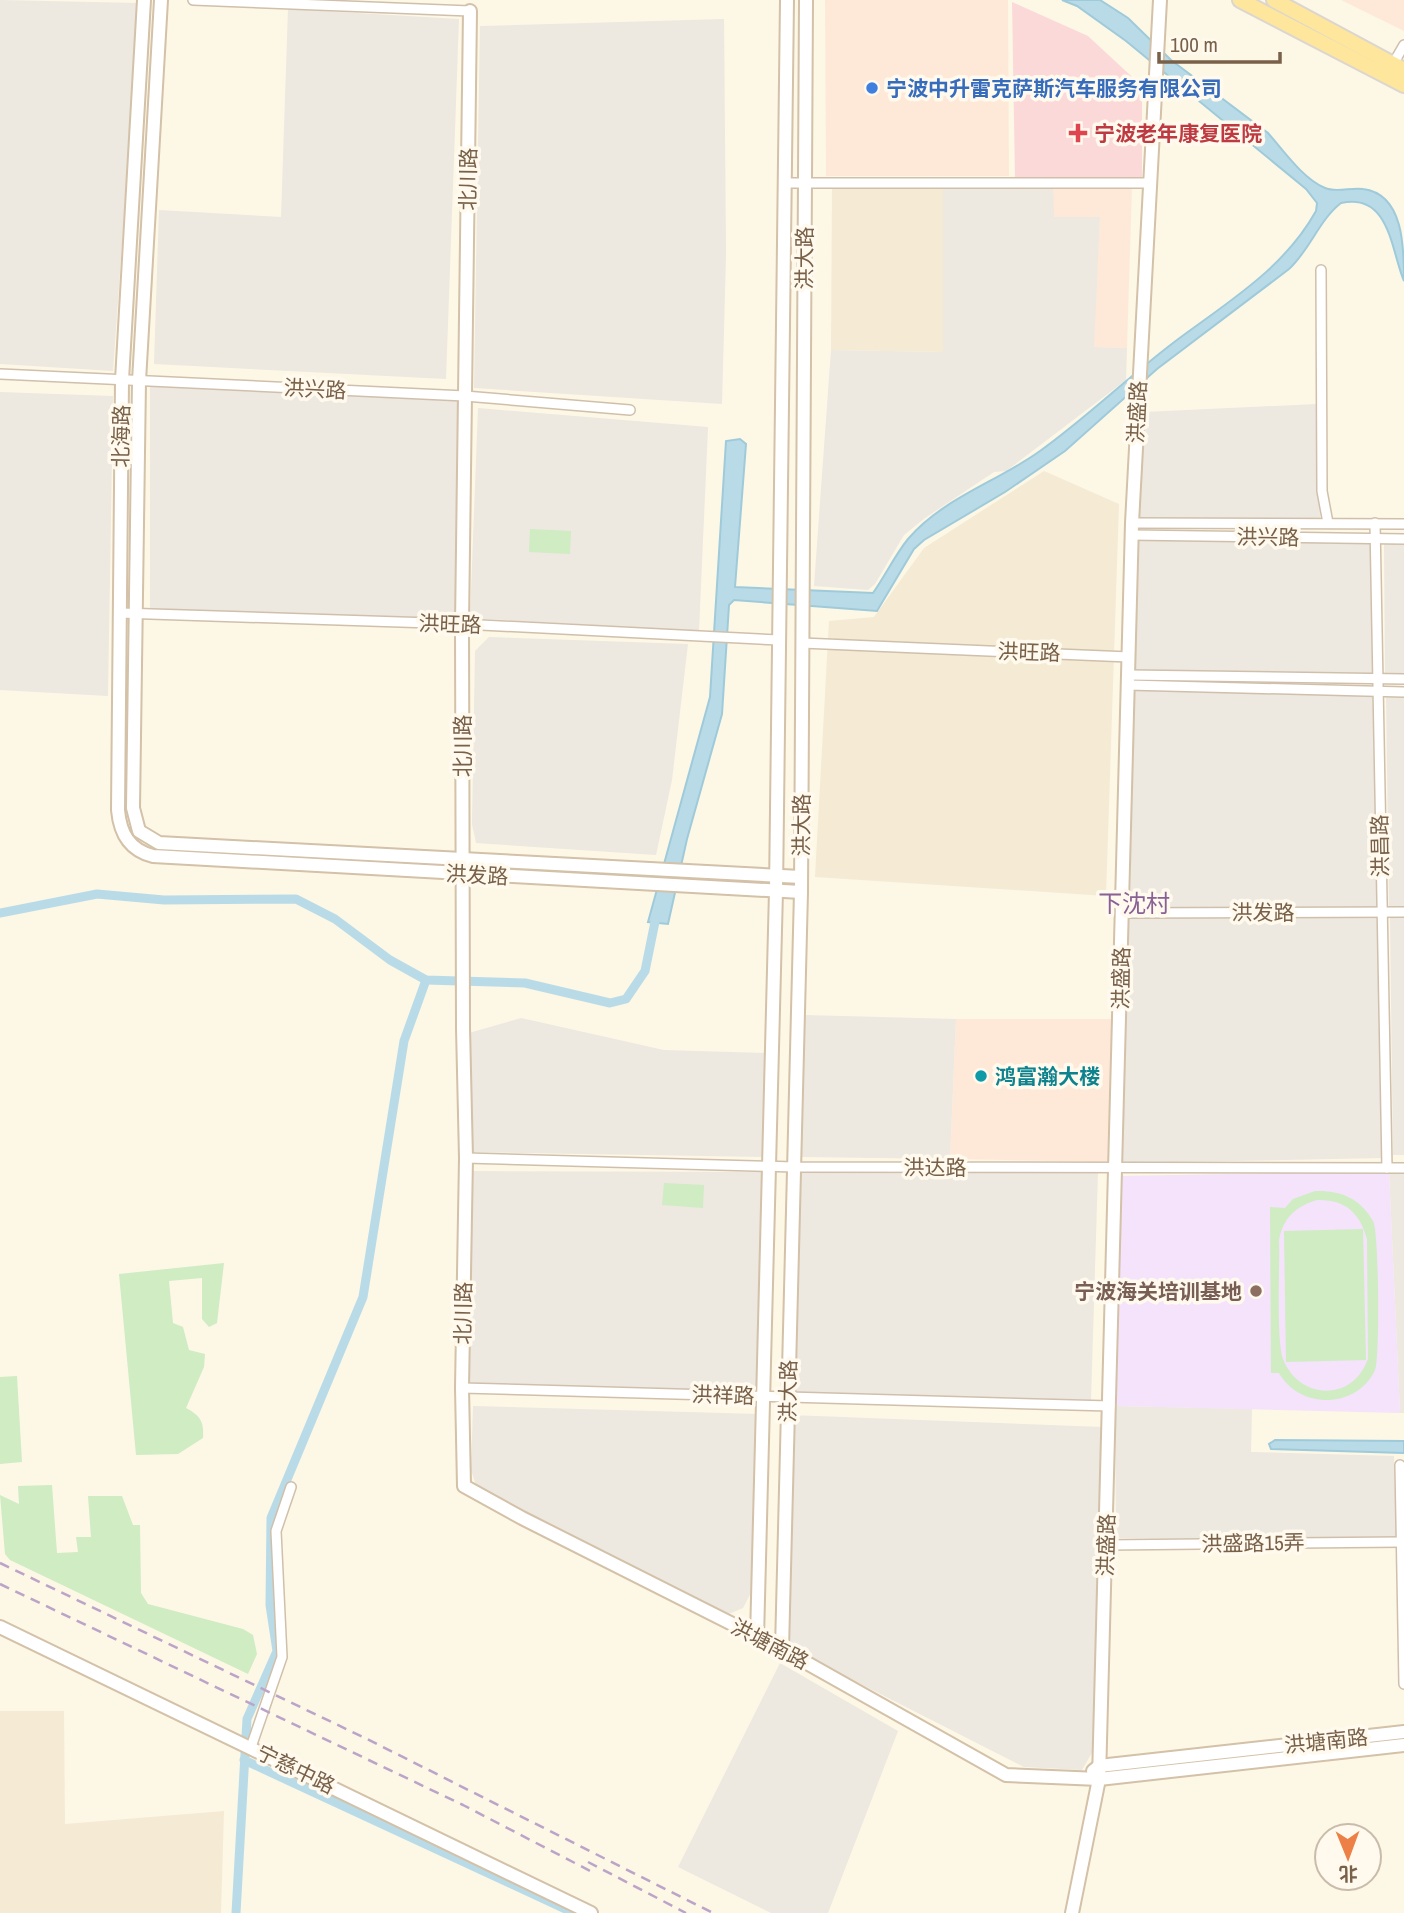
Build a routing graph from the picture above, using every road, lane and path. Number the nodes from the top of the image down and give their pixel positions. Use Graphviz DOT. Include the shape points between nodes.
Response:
graph roads {
  1 [pos="144,0"];
  2 [pos="161,0"];
  3 [pos="193,0"];
  4 [pos="787,0"];
  5 [pos="806,0"];
  6 [pos="1160,0"];
  7 [pos="1240,0"];
  8 [pos="1274,0"];
  9 [pos="470,11"];
  10 [pos="1404,45"];
  11 [pos="1398,67"];
  12 [pos="1404,85"];
  13 [pos="785,183"];
  14 [pos="805,183"];
  15 [pos="1149,183"];
  16 [pos="1321,270"];
  17 [pos="0,374"];
  18 [pos="122,380"];
  19 [pos="139,381"];
  20 [pos="465,396"];
  21 [pos="630,410"];
  22 [pos="1328,523"];
  23 [pos="1375,523"];
  24 [pos="1404,524"];
  25 [pos="1131,529"];
  26 [pos="1375,539"];
  27 [pos="1404,539"];
  28 [pos="120,613"];
  29 [pos="136,614"];
  30 [pos="462,624"];
  31 [pos="779,640"];
  32 [pos="802,643"];
  33 [pos="1129,657"];
  34 [pos="1377,679"];
  35 [pos="1404,679"];
  36 [pos="1128,680"];
  37 [pos="1378,691"];
  38 [pos="1404,692"];
  39 [pos="159,843"];
  40 [pos="153,856"];
  41 [pos="463,861"];
  42 [pos="463,875"];
  43 [pos="776,876"];
  44 [pos="801,877"];
  45 [pos="776,891"];
  46 [pos="801,892"];
  47 [pos="1382,912"];
  48 [pos="1404,912"];
  49 [pos="1122,913"];
  50 [pos="466,1158"];
  51 [pos="769,1166"];
  52 [pos="794,1167"];
  53 [pos="1117,1168"];
  54 [pos="1387,1168"];
  55 [pos="1404,1168"];
  56 [pos="462,1388"];
  57 [pos="763,1396"];
  58 [pos="788,1397"];
  59 [pos="1110,1406"];
  60 [pos="1400,1465"];
  61 [pos="463,1481"];
  62 [pos="291,1487"];
  63 [pos="1401,1542"];
  64 [pos="1106,1545"];
  65 [pos="0,1627"];
  66 [pos="757,1638"];
  67 [pos="782,1649"];
  68 [pos="1404,1684"];
  69 [pos="1404,1732"];
  70 [pos="1404,1745"];
  71 [pos="251,1747"];
  72 [pos="1099,1773"];
  73 [pos="591,1913"];
  74 [pos="1072,1913"];
  1 -- 18 [label="main road, 北海路"];
  2 -- 19 [label="main road, 北海路"];
  3 -- 9 [label="street"];
  4 -- 13 [label="main road, 洪大路"];
  5 -- 14 [label="main road, 洪大路"];
  6 -- 15 [label="main road, 洪盛路"];
  7 -- 12 [label="main road"];
  8 -- 11 [label="main road"];
  9 -- 20 [label="main road, 北川路"];
  10 -- 11 [label="street"];
  13 -- 14 [label="street"];
  13 -- 31 [label="main road, 洪大路"];
  14 -- 15 [label="street"];
  14 -- 32 [label="main road, 洪大路"];
  15 -- 25 [label="main road, 洪盛路"];
  16 -- 22 [label="street" via="1322,491"];
  17 -- 18 [label="street, 洪兴路"];
  18 -- 19 [label="street, 洪兴路"];
  18 -- 28 [label="main road, 北海路"];
  19 -- 20 [label="street, 洪兴路"];
  19 -- 29 [label="main road, 北海路"];
  20 -- 21 [label="street, 洪兴路"];
  20 -- 30 [label="main road, 北川路"];
  22 -- 23 [label="street, 洪兴路"];
  22 -- 25 [label="street, 洪兴路"];
  23 -- 24 [label="street, 洪兴路"];
  23 -- 26 [label="street, 洪昌路"];
  25 -- 26 [label="street, 洪兴路"];
  25 -- 33 [label="main road, 洪盛路"];
  26 -- 27 [label="street, 洪兴路"];
  26 -- 34 [label="street, 洪昌路"];
  28 -- 29 [label="street, 洪旺路"];
  28 -- 40 [label="main road, 北海路" via="119,822 134,849"];
  29 -- 30 [label="street, 洪旺路"];
  29 -- 39 [label="main road, 北海路" via="133,808 139,831"];
  30 -- 31 [label="street, 洪旺路"];
  30 -- 41 [label="main road, 北川路"];
  31 -- 43 [label="main road, 洪大路"];
  32 -- 33 [label="street, 洪旺路"];
  32 -- 44 [label="main road, 洪大路"];
  33 -- 36 [label="main road, 洪盛路"];
  34 -- 35 [label="street"];
  34 -- 36 [label="street"];
  34 -- 37 [label="street, 洪昌路"];
  36 -- 37 [label="street"];
  36 -- 49 [label="main road, 洪盛路"];
  37 -- 38 [label="street"];
  37 -- 47 [label="street, 洪昌路"];
  39 -- 41 [label="main road, 洪发路"];
  40 -- 42 [label="main road, 洪发路"];
  41 -- 42 [label="main road, 北川路"];
  41 -- 43 [label="main road, 洪发路"];
  42 -- 45 [label="main road, 洪发路"];
  42 -- 50 [label="main road, 北川路"];
  43 -- 44 [label="main road, 洪发路"];
  43 -- 45 [label="main road, 洪大路"];
  44 -- 46 [label="main road, 洪大路"];
  45 -- 46 [label="main road, 洪发路"];
  45 -- 51 [label="main road, 洪大路"];
  46 -- 52 [label="main road, 洪大路"];
  47 -- 48 [label="street, 洪发路"];
  47 -- 49 [label="street, 洪发路"];
  47 -- 54 [label="street, 洪昌路"];
  49 -- 53 [label="main road, 洪盛路"];
  50 -- 51 [label="street, 洪达路"];
  50 -- 56 [label="main road, 北川路"];
  51 -- 52 [label="street, 洪达路"];
  51 -- 57 [label="main road, 洪大路"];
  52 -- 53 [label="street, 洪达路"];
  52 -- 58 [label="main road, 洪大路"];
  53 -- 54 [label="street, 洪达路"];
  53 -- 59 [label="main road, 洪盛路"];
  54 -- 55 [label="street, 洪达路"];
  56 -- 57 [label="street, 洪祥路"];
  56 -- 61 [label="main road, 北川路"];
  57 -- 58 [label="street, 洪祥路"];
  57 -- 66 [label="main road, 洪大路"];
  58 -- 59 [label="street, 洪祥路"];
  58 -- 67 [label="main road, 洪大路"];
  59 -- 64 [label="main road, 洪盛路"];
  60 -- 63 [label="street"];
  61 -- 66 [label="main road, 洪塘南路" via="468,1490"];
  62 -- 71 [label="street" via="276,1531 282,1657"];
  63 -- 64 [label="street, 洪盛路15弄"];
  63 -- 68 [label="street"];
  64 -- 72 [label="main road, 洪盛路"];
  65 -- 71 [label="main road, 宁慈中路"];
  66 -- 67 [label="main road, 洪塘南路"];
  67 -- 72 [label="main road, 洪塘南路" via="1006,1775 1085,1778"];
  69 -- 72 [label="main road, 洪塘南路"];
  70 -- 72 [label="main road, 洪塘南路"];
  71 -- 73 [label="main road, 宁慈中路"];
  72 -- 74 [label="main road, 洪盛路"];
}
